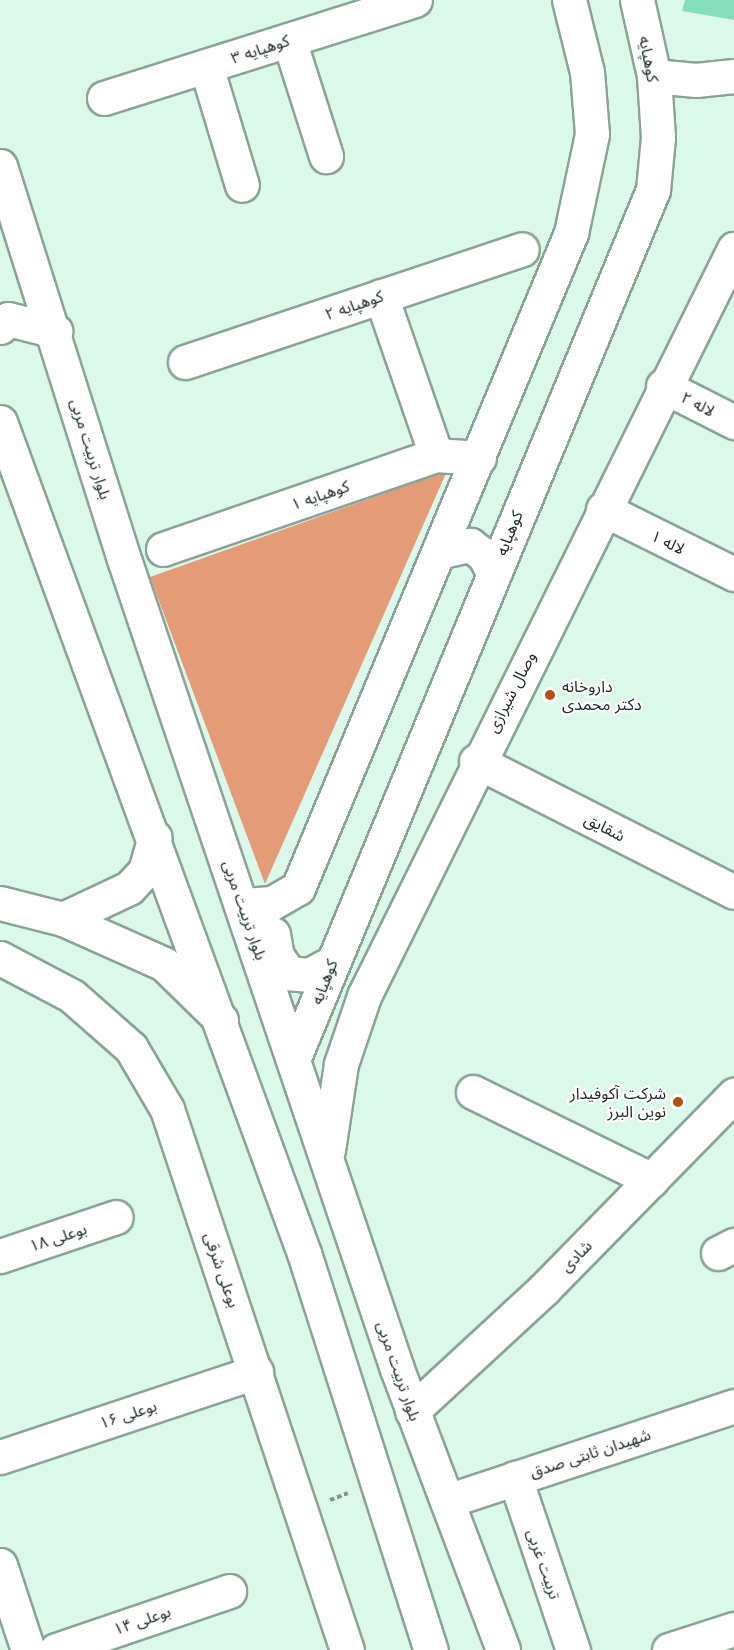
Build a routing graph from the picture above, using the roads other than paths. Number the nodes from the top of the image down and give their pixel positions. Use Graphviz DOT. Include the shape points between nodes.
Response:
graph roads {
  1 [pos="415,0"];
  2 [pos="569,0"];
  3 [pos="637,0"];
  4 [pos="289,40"];
  5 [pos="206,66"];
  6 [pos="654,76"];
  7 [pos="734,76"];
  8 [pos="105,98"];
  9 [pos="326,156"];
  10 [pos="0,166"];
  11 [pos="242,184"];
  12 [pos="522,249"];
  13 [pos="734,249"];
  14 [pos="381,296"];
  15 [pos="0,327"];
  16 [pos="55,331"];
  17 [pos="185,362"];
  18 [pos="663,386"];
  19 [pos="0,422"];
  20 [pos="734,422"];
  21 [pos="436,455"];
  22 [pos="479,458"];
  23 [pos="460,508"];
  24 [pos="603,509"];
  25 [pos="513,521"];
  26 [pos="163,549"];
  27 [pos="443,551"];
  28 [pos="493,573"];
  29 [pos="734,574"];
  30 [pos="476,761"];
  31 [pos="155,837"];
  32 [pos="298,888"];
  33 [pos="734,892"];
  34 [pos="0,903"];
  35 [pos="243,905"];
  36 [pos="63,919"];
  37 [pos="0,958"];
  38 [pos="330,964"];
  39 [pos="221,1020"];
  40 [pos="295,1055"];
  41 [pos="473,1092"];
  42 [pos="734,1095"];
  43 [pos="328,1150"];
  44 [pos="652,1179"];
  45 [pos="116,1217"];
  46 [pos="0,1256"];
  47 [pos="256,1372"];
  48 [pos="734,1406"];
  49 [pos="412,1411"];
  50 [pos="0,1457"];
  51 [pos="515,1478"];
  52 [pos="447,1501"];
  53 [pos="0,1565"];
  54 [pos="229,1591"];
  55 [pos="734,1629"];
  56 [pos="28,1650"];
  57 [pos="56,1650"];
  58 [pos="347,1650"];
  59 [pos="430,1650"];
  60 [pos="503,1650"];
  61 [pos="573,1650"];
  62 [pos="669,1650"];
  1 -- 4 [label="main road, کوهپایه ۳"];
  2 -- 22 [label="main road" via="586,72 591,123 586,183"];
  3 -- 6 [label="main road, کوهپایه"];
  4 -- 5 [label="main road, کوهپایه ۳"];
  4 -- 9 [label="main road"];
  5 -- 8 [label="main road, کوهپایه ۳"];
  5 -- 11 [label="main road"];
  6 -- 7 [label="main road" via="696,80"];
  6 -- 25 [label="main road, کوهپایه" via="658,137 653,190"];
  10 -- 16 [label="main road, بلوار تربیت مربی"];
  12 -- 14 [label="main road, کوهپایه ۲"];
  13 -- 18 [label="main road, وصال شیرازی"];
  14 -- 17 [label="main road, کوهپایه ۲"];
  14 -- 21 [label="main road"];
  15 -- 16 [label="main road" via="8,319"];
  16 -- 35 [label="main road, بلوار تربیت مربی" via="125,561"];
  18 -- 20 [label="main road, لاله ۲"];
  18 -- 24 [label="main road, وصال شیرازی"];
  19 -- 31 [label="main road"];
  21 -- 22 [label="main road, کوهپایه ۱"];
  21 -- 26 [label="main road, کوهپایه ۱"];
  22 -- 23 [label="main road"];
  23 -- 25 [label="main road" via="479,528"];
  23 -- 27 [label="main road"];
  24 -- 29 [label="main road, لاله ۱"];
  24 -- 30 [label="main road, وصال شیرازی"];
  25 -- 28 [label="main road, کوهپایه"];
  27 -- 28 [label="main road" via="470,545 484,555"];
  27 -- 32 [label="main road"];
  28 -- 38 [label="main road, کوهپایه"];
  30 -- 33 [label="main road, شقایق"];
  30 -- 43 [label="main road, وصال شیرازی" via="364,996 340,1064"];
  31 -- 36 [label="main road" via="145,871 129,888"];
  31 -- 39 [label="main road"];
  32 -- 35 [label="main road" via="272,903"];
  32 -- 38 [label="main road" via="278,915 272,936 277,956 289,973 309,975"];
  34 -- 36 [label="main road"];
  35 -- 40 [label="main road, بلوار تربیت مربی"];
  36 -- 39 [label="main road" via="164,964"];
  37 -- 47 [label="main road, بوعلی شرقی" via="72,996 131,1048 167,1108"];
  38 -- 40 [label="main road, کوهپایه"];
  39 -- 59 [label="main road" via="304,1253"];
  40 -- 43 [label="main road, بلوار تربیت مربی"];
  41 -- 44 [label="main road"];
  42 -- 44 [label="main road, شادی"];
  43 -- 49 [label="main road, بلوار تربیت مربی"];
  44 -- 49 [label="main road, شادی" via="544,1289"];
  45 -- 46 [label="main road, بوعلی ۱۸"];
  47 -- 50 [label="main road, بوعلی ۱۶"];
  47 -- 58 [label="main road, بوعلی شرقی"];
  48 -- 51 [label="main road, شهیدان ثابتی صدق"];
  49 -- 52 [label="main road, بلوار تربیت مربی"];
  51 -- 52 [label="main road, شهیدان ثابتی صدق"];
  51 -- 61 [label="main road, تربیت غربی"];
  52 -- 60 [label="main road, بلوار تربیت مربی"];
  53 -- 56 [label="main road"];
  54 -- 57 [label="main road, بوعلی ۱۴"];
  55 -- 62 [label="main road"];
}
